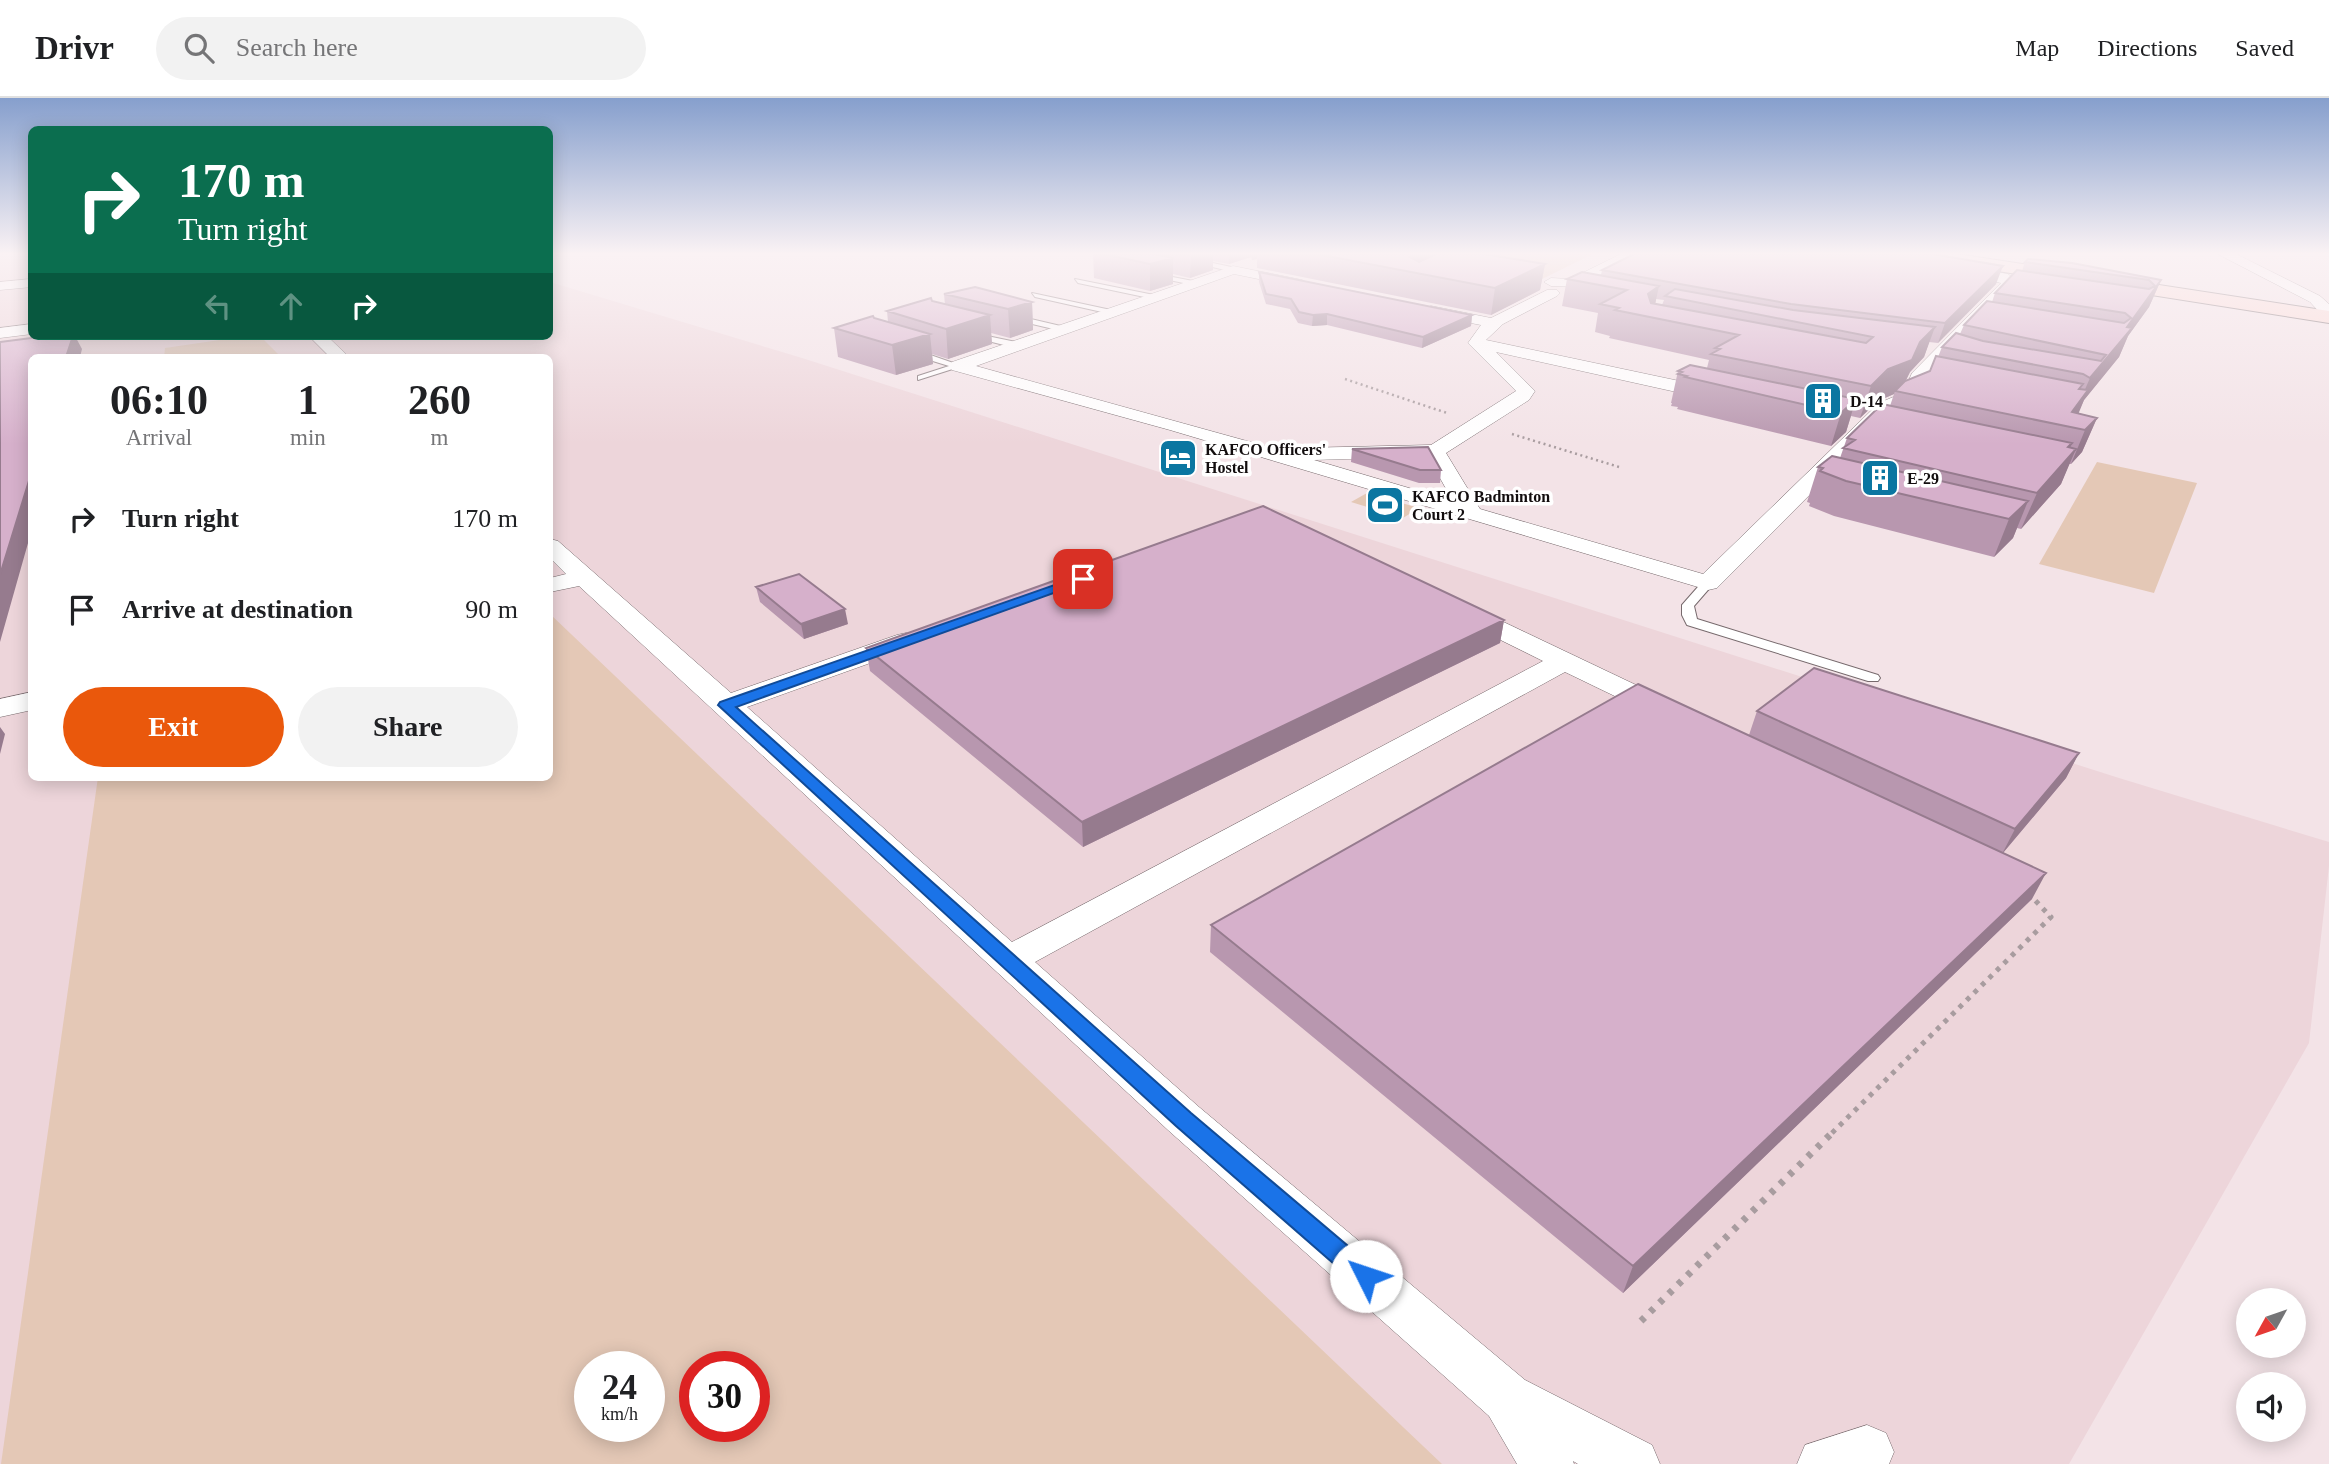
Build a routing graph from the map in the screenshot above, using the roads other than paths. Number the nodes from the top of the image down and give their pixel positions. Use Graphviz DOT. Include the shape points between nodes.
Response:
graph roads {
  1 [pos="1011,316"];
  2 [pos="1100,316"];
  3 [pos="1458,316"];
  4 [pos="1509,316"];
  5 [pos="1985,316"];
  6 [pos="28,320"];
  7 [pos="0,323"];
  8 [pos="1493,323"];
  9 [pos="1062,329"];
  10 [pos="28,330"];
  11 [pos="965,332"];
  12 [pos="0,333"];
  13 [pos="321,340"];
  14 [pos="1476,343"];
  15 [pos="1016,345"];
  16 [pos="1919,347"];
  17 [pos="908,351"];
  18 [pos="337,354"];
  19 [pos="1944,355"];
  20 [pos="958,366"];
  21 [pos="921,378"];
  22 [pos="1731,398"];
  23 [pos="1840,421"];
  24 [pos="1867,427"];
  25 [pos="1894,433"];
  26 [pos="1435,451"];
  27 [pos="1273,455"];
  28 [pos="1473,515"];
  29 [pos="553,552"];
  30 [pos="567,581"];
  31 [pos="1708,583"];
  32 [pos="1443,603"];
  33 [pos="934,631"];
  34 [pos="1564,661"];
  35 [pos="1873,678"];
  36 [pos="28,702"];
  37 [pos="726,705"];
  38 [pos="0,708"];
  39 [pos="1688,720"];
  40 [pos="1008,960"];
  41 [pos="1507,1398"];
  42 [pos="1547,1464"];
  43 [pos="1633,1464"];
  1 -- 9 [label="lane"];
  2 -- 9 [label="street"];
  3 -- 8 [label="street"];
  4 -- 8 [label="street"];
  5 -- 19 [label="street"];
  6 -- 7 [label="street"];
  8 -- 14 [label="street" via="1479,334"];
  9 -- 15 [label="street"];
  10 -- 12 [label="street"];
  11 -- 15 [label="lane"];
  13 -- 18 [label="street"];
  14 -- 22 [label="street"];
  14 -- 26 [label="street" via="1525,391"];
  15 -- 20 [label="street"];
  16 -- 19 [label="street"];
  17 -- 20 [label="lane"];
  19 -- 24 [label="street" via="1911,396 1886,407"];
  20 -- 21 [label="lane"];
  20 -- 27 [label="street"];
  23 -- 24 [label="street"];
  24 -- 25 [label="street"];
  24 -- 31 [label="street" via="1817,484"];
  26 -- 27 [label="street"];
  26 -- 28 [label="street"];
  27 -- 28 [label="street"];
  28 -- 31 [label="street"];
  29 -- 30 [label="street"];
  30 -- 37 [label="street"];
  31 -- 35 [label="lane" via="1688,605 1692,622"];
  32 -- 34 [label="street"];
  33 -- 37 [label="street"];
  34 -- 39 [label="street"];
  34 -- 40 [label="street"];
  36 -- 38 [label="street"];
  37 -- 40 [label="street"];
  40 -- 41 [label="street"];
  41 -- 42 [label="street"];
  41 -- 43 [label="street"];
}
